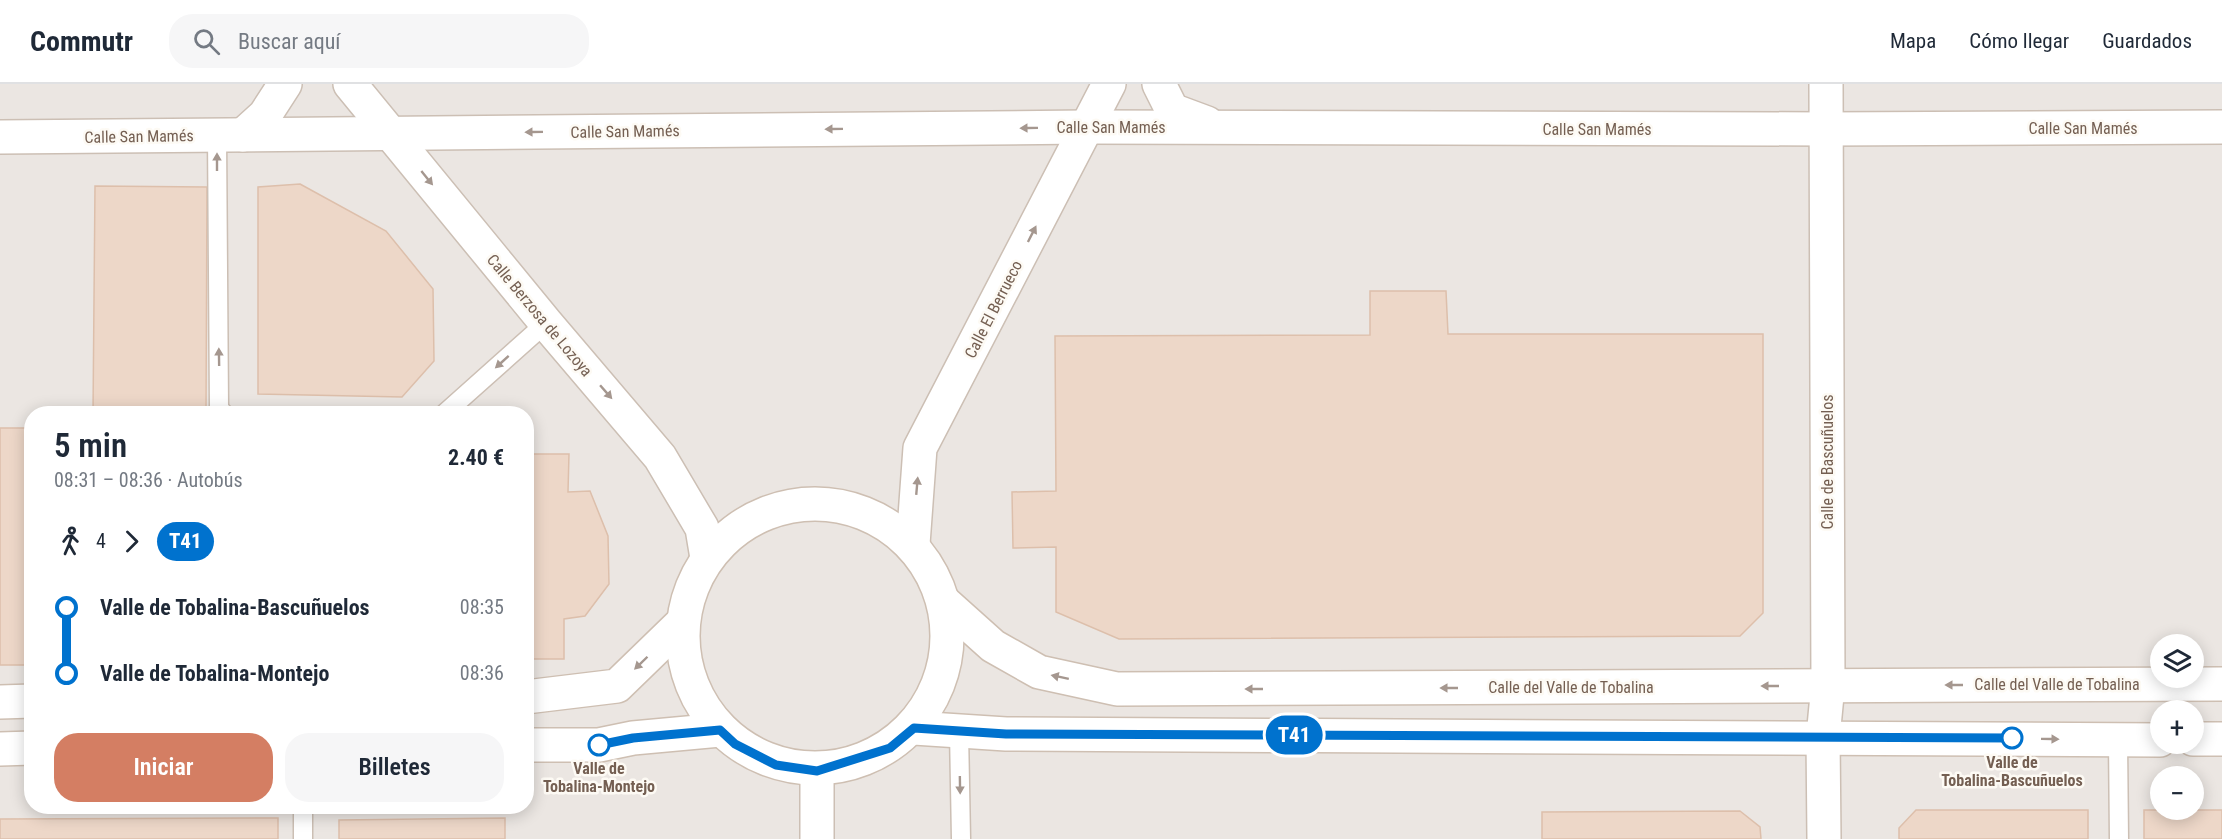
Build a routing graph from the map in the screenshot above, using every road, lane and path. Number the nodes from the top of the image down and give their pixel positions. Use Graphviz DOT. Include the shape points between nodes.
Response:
graph roads {
  1 [pos="285,84"];
  2 [pos="350,84"];
  3 [pos="1109,84"];
  4 [pos="1159,84"];
  5 [pos="1826,84"];
  6 [pos="1087,127"];
  7 [pos="1220,128"];
  8 [pos="2222,128"];
  9 [pos="1826,129"];
  10 [pos="391,133"];
  11 [pos="230,135"];
  12 [pos="0,137"];
  13 [pos="546,323"];
  14 [pos="219,406"];
  15 [pos="453,406"];
  16 [pos="912,544"];
  17 [pos="707,558"];
  18 [pos="945,603"];
  19 [pos="682,622"];
  20 [pos="2222,684"];
  21 [pos="1828,685"];
  22 [pos="534,696"];
  23 [pos="24,701"];
  24 [pos="0,702"];
  25 [pos="914,728"];
  26 [pos="720,730"];
  27 [pos="958,731"];
  28 [pos="1823,737"];
  29 [pos="2222,739"];
  30 [pos="2118,740"];
  31 [pos="2150,740"];
  32 [pos="2204,740"];
  33 [pos="534,745"];
  34 [pos="24,748"];
  35 [pos="0,749"];
  36 [pos="817,771"];
  37 [pos="303,814"];
  38 [pos="303,839"];
  39 [pos="817,839"];
  40 [pos="961,839"];
  41 [pos="1824,839"];
  42 [pos="2119,839"];
  1 -- 11 [label="street" via="265,115"];
  2 -- 10 [label="street, Calle Berzosa de Lozoya"];
  3 -- 6 [label="street, Calle El Berrueco"];
  4 -- 7 [label="street" via="1172,110"];
  5 -- 9 [label="street, Calle de Bascuñuelos"];
  6 -- 7 [label="street, Calle San Mamés"];
  6 -- 10 [label="street, Calle San Mamés, one-way"];
  16 -- 6 [label="street, Calle El Berrueco, one-way" via="920,448"];
  7 -- 9 [label="street, Calle San Mamés"];
  8 -- 9 [label="street, Calle San Mamés"];
  9 -- 21 [label="street, Calle de Bascuñuelos"];
  10 -- 11 [label="street, Calle San Mamés"];
  10 -- 13 [label="street, Calle Berzosa de Lozoya, one-way"];
  11 -- 12 [label="street, Calle San Mamés"];
  14 -- 11 [label="lane, one-way"];
  13 -- 15 [label="lane, one-way"];
  13 -- 17 [label="street, Calle Berzosa de Lozoya, one-way" via="660,457 702,528"];
  16 -- 17 [label="street" via="860,510 803,503 751,519"];
  16 -- 18 [label="street" via="938,584"];
  17 -- 19 [label="street"];
  21 -- 18 [label="street, Calle del Valle de Tobalina, one-way" via="1117,689 1039,672 993,646"];
  18 -- 25 [label="street" via="946,663"];
  19 -- 22 [label="street, one-way" via="617,686"];
  19 -- 26 [label="street" via="687,673"];
  20 -- 21 [label="street, Calle del Valle de Tobalina, one-way"];
  21 -- 28 [label="street, Calle de Bascuñuelos"];
  23 -- 24 [label="street"];
  25 -- 27 [label="street"];
  25 -- 36 [label="street" via="890,748"];
  26 -- 33 [label="street" via="599,745"];
  26 -- 36 [label="street" via="735,744 776,765"];
  27 -- 28 [label="street"];
  27 -- 40 [label="lane, one-way"];
  28 -- 30 [label="street, one-way"];
  28 -- 41 [label="street, Calle de Bascuñuelos"];
  29 -- 32 [label="street"];
  30 -- 31 [label="street"];
  30 -- 42 [label="lane"];
  34 -- 35 [label="street"];
  36 -- 39 [label="street"];
  37 -- 38 [label="lane"];
}
